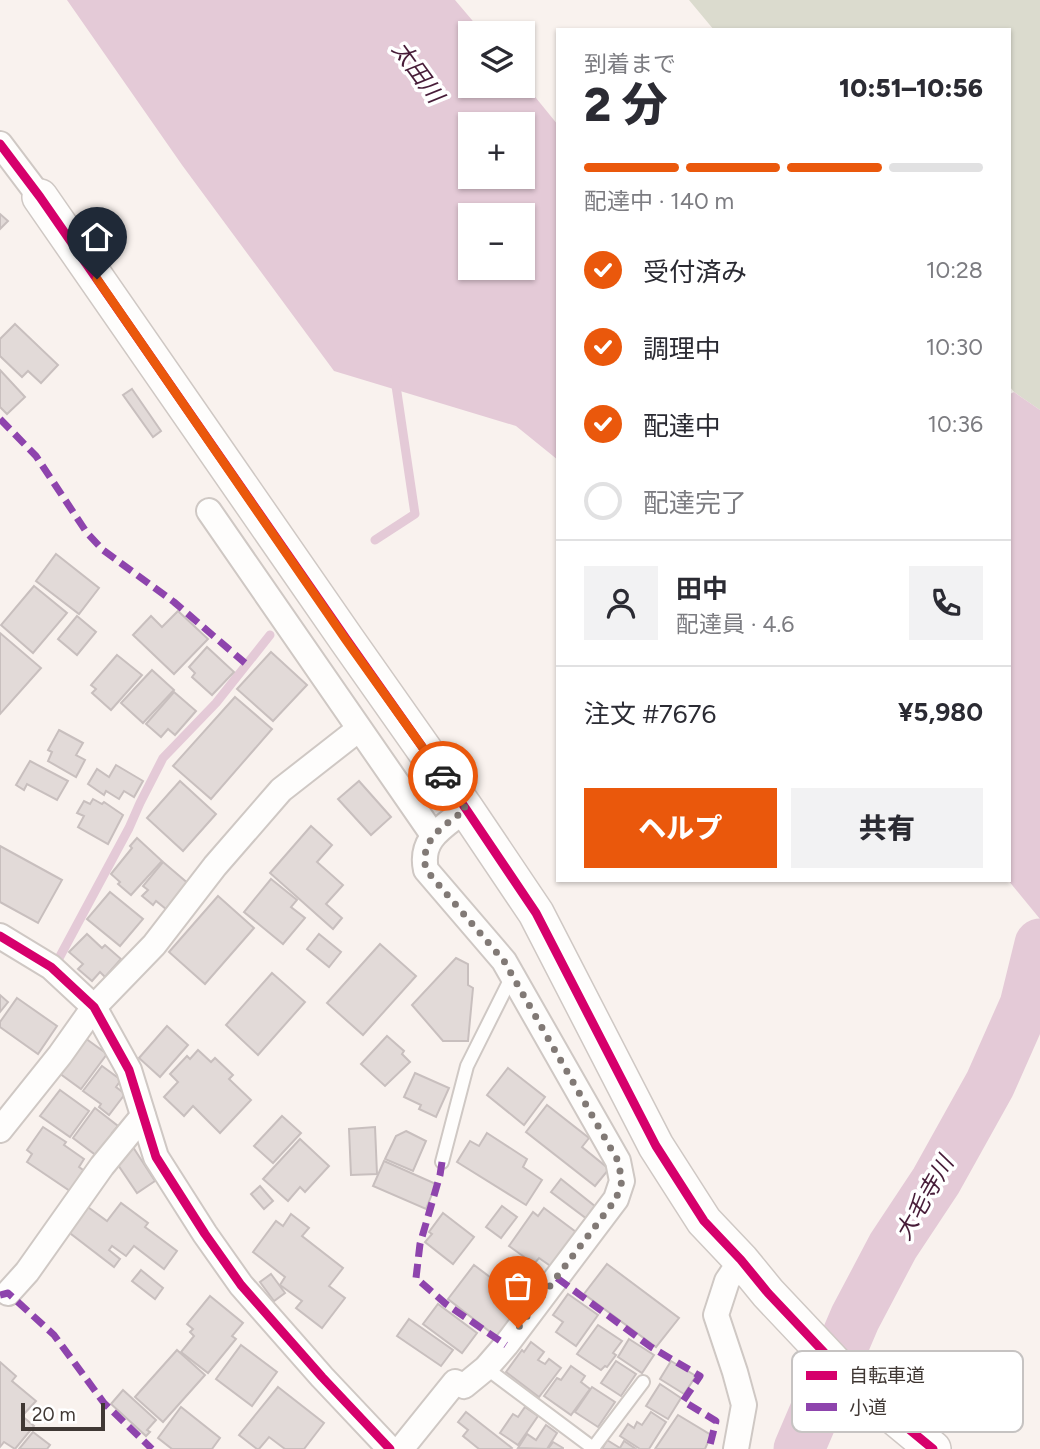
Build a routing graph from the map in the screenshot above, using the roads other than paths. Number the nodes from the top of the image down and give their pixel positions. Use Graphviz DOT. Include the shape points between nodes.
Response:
graph roads {
  1 [pos="0,144"];
  2 [pos="40,197"];
  3 [pos="209,511"];
  4 [pos="359,729"];
  5 [pos="466,809"];
  6 [pos="433,835"];
  7 [pos="0,936"];
  8 [pos="513,975"];
  9 [pos="94,1007"];
  10 [pos="143,1116"];
  11 [pos="0,1130"];
  12 [pos="442,1162"];
  13 [pos="741,1260"];
  14 [pos="8,1293"];
  15 [pos="823,1351"];
  16 [pos="486,1368"];
  17 [pos="643,1382"];
  18 [pos="913,1432"];
  19 [pos="390,1449"];
  20 [pos="401,1449"];
  21 [pos="736,1449"];
  22 [pos="933,1449"];
  1 -- 2 [label="street"];
  2 -- 5 [label="street"];
  3 -- 4 [label="street"];
  4 -- 6 [label="street"];
  4 -- 9 [label="street" via="281,790 154,945"];
  5 -- 6 [label="street"];
  5 -- 13 [label="street" via="536,913 656,1146 704,1221"];
  6 -- 8 [label="street" via="423,856 426,870"];
  7 -- 9 [label="street" via="51,967"];
  8 -- 12 [label="lane" via="467,1066"];
  8 -- 16 [label="street" via="618,1161 622,1181 616,1199"];
  9 -- 10 [label="street" via="130,1070"];
  9 -- 11 [label="street"];
  10 -- 14 [label="street"];
  10 -- 19 [label="street" via="156,1157 241,1285"];
  13 -- 15 [label="street"];
  13 -- 21 [label="street" via="727,1281 716,1315 744,1405"];
  16 -- 17 [label="lane" via="593,1448"];
  16 -- 20 [label="street" via="464,1386 455,1382"];
  18 -- 22 [label="street"];
}
